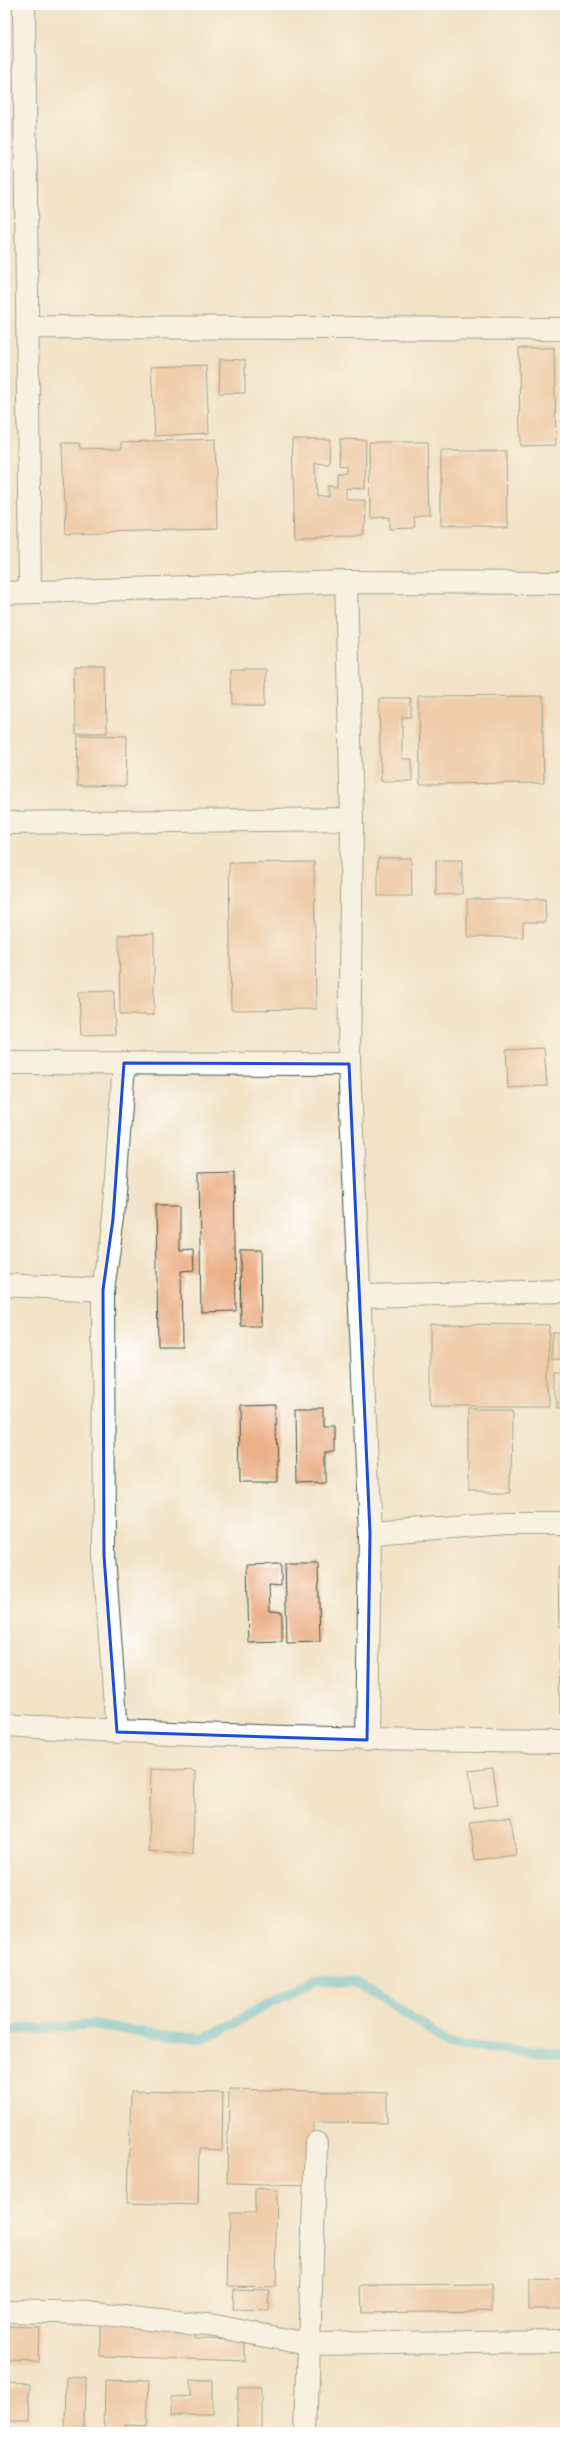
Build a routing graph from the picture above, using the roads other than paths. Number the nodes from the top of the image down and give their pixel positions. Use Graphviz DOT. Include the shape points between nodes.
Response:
graph roads {
  1 [pos="24,5"];
  2 [pos="27,327"];
  3 [pos="565,329"];
  4 [pos="346,582"];
  5 [pos="565,584"];
  6 [pos="30,592"];
  7 [pos="5,593"];
  8 [pos="352,819"];
  9 [pos="5,823"];
  10 [pos="5,1063"];
  11 [pos="124,1063"];
  12 [pos="349,1064"];
  13 [pos="5,1285"];
  14 [pos="103,1290"];
  15 [pos="565,1291"];
  16 [pos="360,1296"];
  17 [pos="565,1523"];
  18 [pos="370,1533"];
  19 [pos="5,1725"];
  20 [pos="117,1732"];
  21 [pos="367,1740"];
  22 [pos="565,1742"];
  23 [pos="316,2143"];
  24 [pos="5,2311"];
  25 [pos="565,2340"];
  26 [pos="308,2344"];
  27 [pos="306,2432"];
  1 -- 2 [label="street"];
  2 -- 3 [label="street"];
  2 -- 6 [label="street"];
  4 -- 5 [label="street"];
  4 -- 6 [label="street"];
  4 -- 8 [label="street"];
  6 -- 7 [label="street"];
  8 -- 9 [label="street"];
  8 -- 12 [label="street"];
  10 -- 11 [label="street"];
  11 -- 12 [label="street"];
  11 -- 14 [label="street" via="113,1219"];
  12 -- 16 [label="street"];
  13 -- 14 [label="street"];
  14 -- 20 [label="street" via="104,1556"];
  15 -- 16 [label="street"];
  16 -- 18 [label="street"];
  17 -- 18 [label="street"];
  18 -- 21 [label="street"];
  19 -- 20 [label="street"];
  20 -- 21 [label="street"];
  21 -- 22 [label="street"];
  23 -- 26 [label="street"];
  24 -- 26 [label="street" via="95,2313 215,2326"];
  25 -- 26 [label="street"];
  26 -- 27 [label="street"];
}
